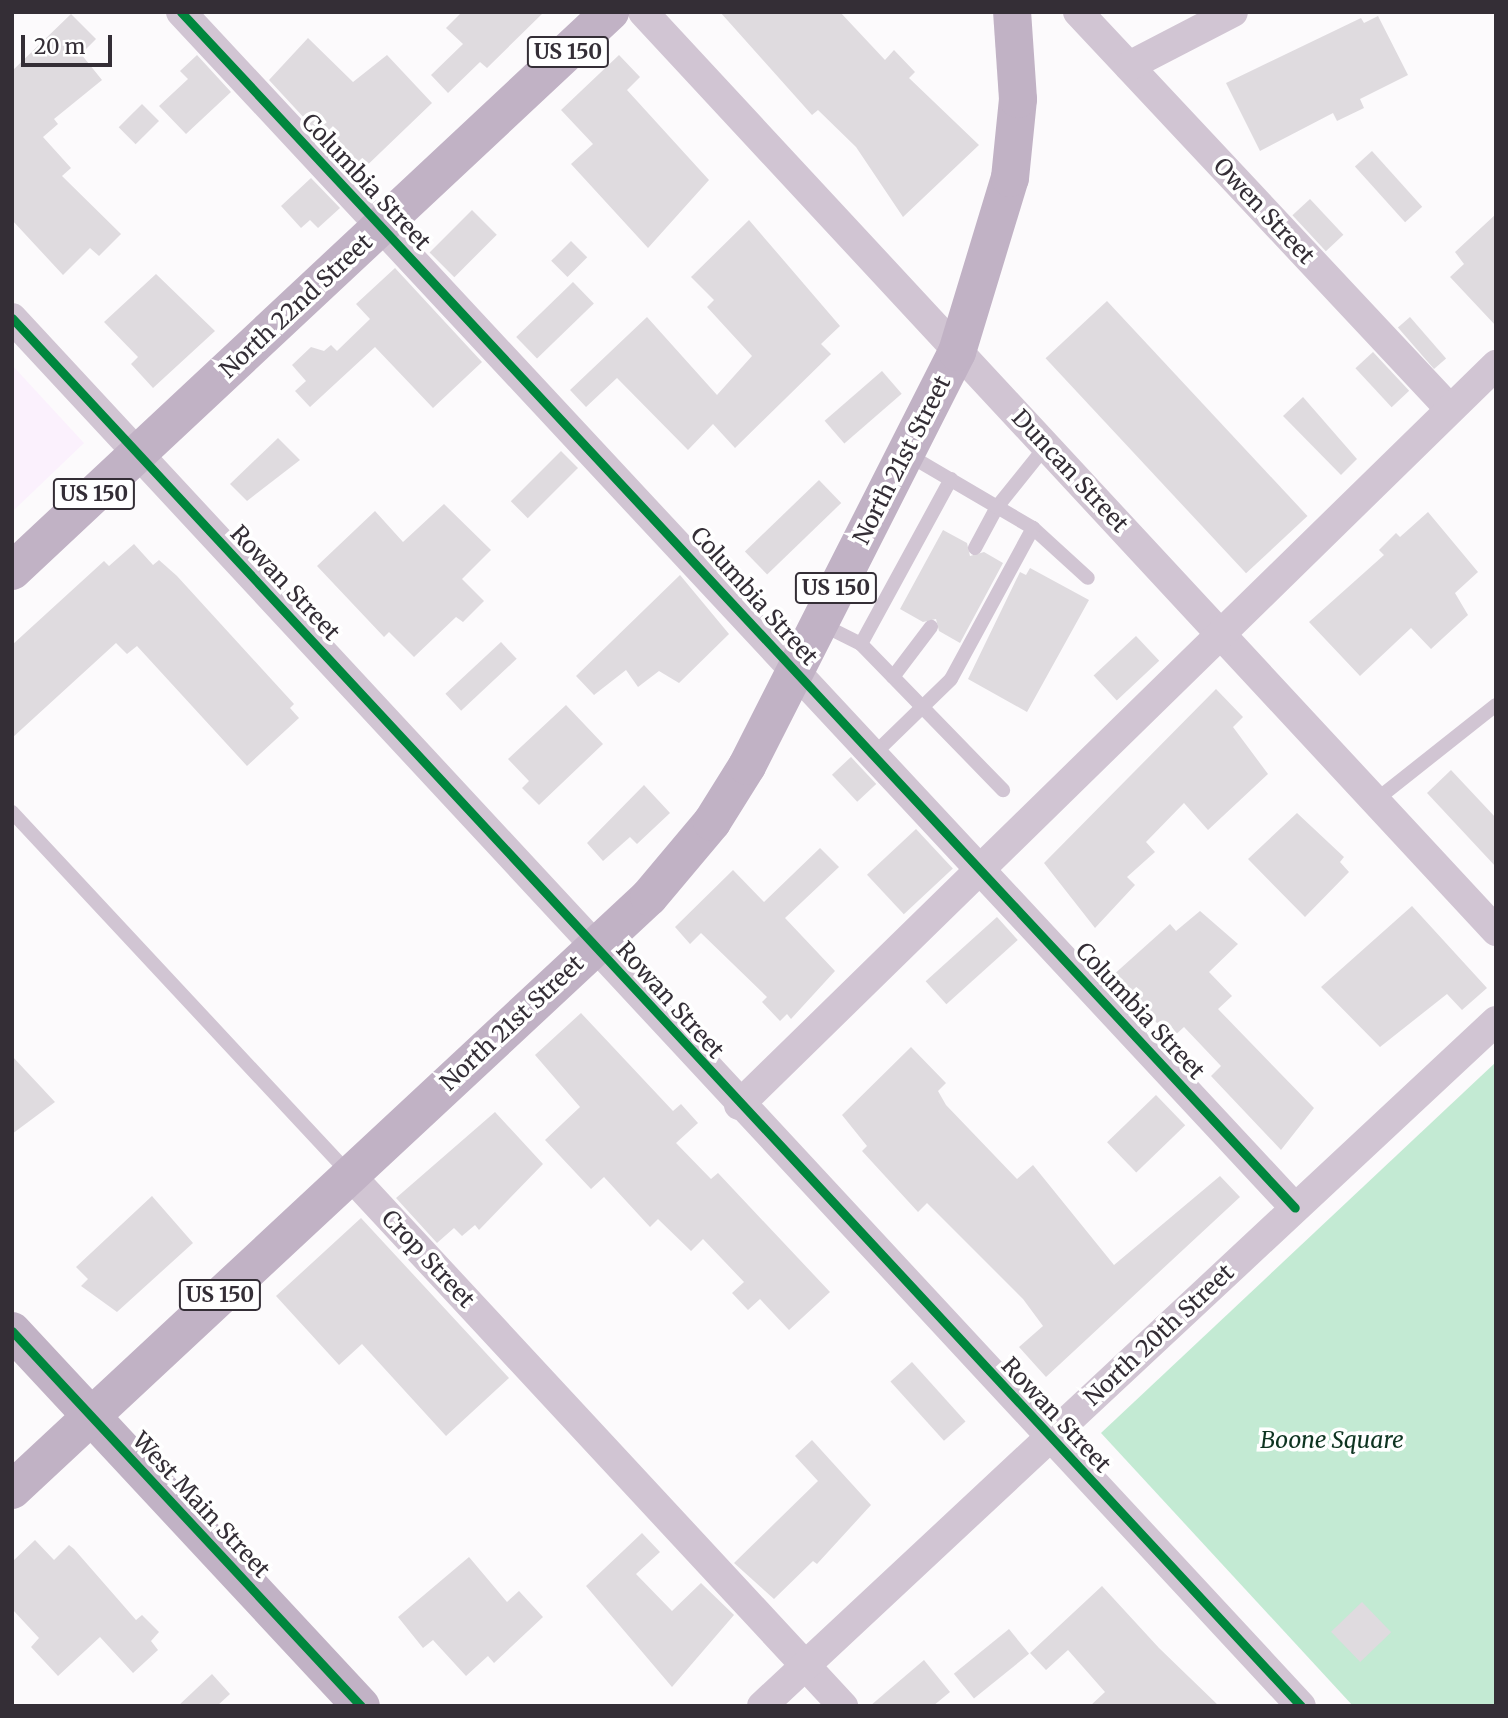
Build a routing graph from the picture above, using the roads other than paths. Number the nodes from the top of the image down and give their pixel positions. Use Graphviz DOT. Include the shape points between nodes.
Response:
graph roads {
  1 [pos="181,12"];
  2 [pos="610,12"];
  3 [pos="643,12"];
  4 [pos="1012,12"];
  5 [pos="1078,12"];
  6 [pos="1233,12"];
  7 [pos="1129,66"];
  8 [pos="382,226"];
  9 [pos="12,318"];
  10 [pos="957,352"];
  11 [pos="1496,365"];
  12 [pos="1450,409"];
  13 [pos="1046,446"];
  14 [pos="138,453"];
  15 [pos="905,453"];
  16 [pos="951,479"];
  17 [pos="997,507"];
  18 [pos="1033,528"];
  19 [pos="975,548"];
  20 [pos="12,571"];
  21 [pos="1088,578"];
  22 [pos="818,622"];
  23 [pos="932,627"];
  24 [pos="1222,631"];
  25 [pos="861,645"];
  26 [pos="794,670"];
  27 [pos="893,677"];
  28 [pos="1496,705"];
  29 [pos="923,707"];
  30 [pos="874,754"];
  31 [pos="1003,790"];
  32 [pos="1376,800"];
  33 [pos="12,812"];
  34 [pos="982,869"];
  35 [pos="1496,931"];
  36 [pos="595,947"];
  37 [pos="1496,1021"];
  38 [pos="739,1105"];
  39 [pos="350,1175"];
  40 [pos="1295,1208"];
  41 [pos="12,1331"];
  42 [pos="91,1415"];
  43 [pos="1051,1438"];
  44 [pos="12,1490"];
  45 [pos="806,1665"];
  46 [pos="361,1706"];
  47 [pos="762,1706"];
  48 [pos="844,1706"];
  49 [pos="1301,1706"];
  1 -- 8 [label="street, Columbia Street"];
  2 -- 8 [label="main road, North 22nd Street / US 150"];
  3 -- 10 [label="street, Duncan Street"];
  4 -- 10 [label="main road, North 21st Street / US 150" via="1018,99 1010,178"];
  5 -- 7 [label="street, Owen Street"];
  6 -- 7 [label="street"];
  7 -- 12 [label="street, Owen Street"];
  8 -- 14 [label="main road, North 22nd Street / US 150"];
  8 -- 26 [label="street, Columbia Street"];
  9 -- 14 [label="street, Rowan Street"];
  10 -- 13 [label="street, Duncan Street"];
  10 -- 15 [label="main road, North 21st Street / US 150"];
  11 -- 12 [label="street"];
  12 -- 24 [label="street"];
  13 -- 17 [label="lane"];
  13 -- 24 [label="street, Duncan Street"];
  14 -- 20 [label="main road, North 22nd Street / US 150"];
  14 -- 36 [label="street, Rowan Street"];
  15 -- 16 [label="lane"];
  15 -- 22 [label="main road, North 21st Street / US 150"];
  16 -- 17 [label="lane"];
  16 -- 25 [label="lane"];
  17 -- 18 [label="lane"];
  17 -- 19 [label="lane"];
  18 -- 21 [label="lane"];
  18 -- 29 [label="lane" via="951,678"];
  22 -- 25 [label="lane"];
  22 -- 26 [label="main road, North 21st Street / US 150"];
  23 -- 27 [label="lane"];
  24 -- 32 [label="street, Duncan Street"];
  24 -- 34 [label="street"];
  25 -- 27 [label="lane"];
  26 -- 30 [label="street, Columbia Street"];
  26 -- 36 [label="main road, North 21st Street / US 150" via="712,822 649,897"];
  27 -- 29 [label="lane"];
  28 -- 32 [label="lane"];
  29 -- 30 [label="lane"];
  29 -- 31 [label="lane"];
  30 -- 34 [label="street, Columbia Street"];
  32 -- 35 [label="street, Duncan Street"];
  33 -- 39 [label="lane, Crop Street"];
  34 -- 38 [label="street"];
  34 -- 40 [label="street, Columbia Street"];
  36 -- 38 [label="street, Rowan Street"];
  36 -- 39 [label="main road, North 21st Street / US 150"];
  37 -- 40 [label="street, North 20th Street"];
  38 -- 43 [label="street, Rowan Street"];
  39 -- 42 [label="main road, North 21st Street / US 150"];
  39 -- 45 [label="street, Crop Street"];
  40 -- 43 [label="street, North 20th Street"];
  41 -- 42 [label="main road, West Main Street"];
  42 -- 44 [label="main road, US 150"];
  42 -- 46 [label="main road, West Main Street"];
  43 -- 45 [label="street, North 20th Street"];
  43 -- 49 [label="street, Rowan Street"];
  45 -- 47 [label="street, North 20th Street"];
  45 -- 48 [label="street, Crop Street"];
}
